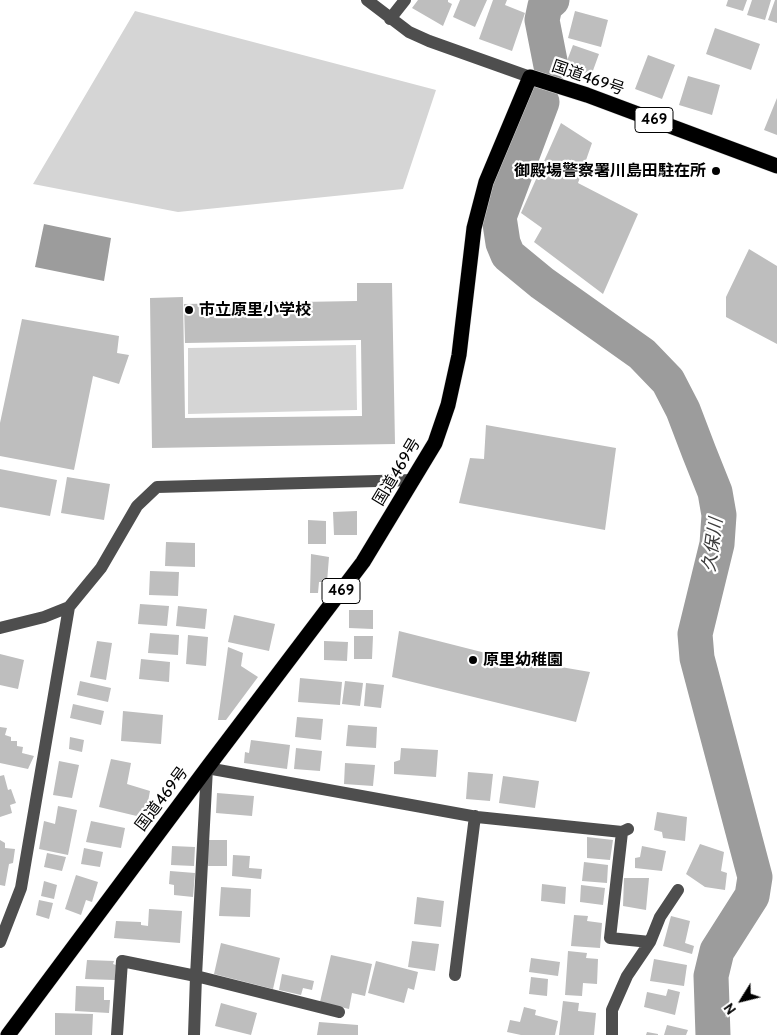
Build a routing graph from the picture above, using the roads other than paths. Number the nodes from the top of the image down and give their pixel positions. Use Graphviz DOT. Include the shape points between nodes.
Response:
graph roads {
  1 [pos="367,0"];
  2 [pos="405,0"];
  3 [pos="390,19"];
  4 [pos="530,77"];
  5 [pos="777,166"];
  6 [pos="414,480"];
  7 [pos="69,607"];
  8 [pos="0,628"];
  9 [pos="207,768"];
  10 [pos="474,816"];
  11 [pos="678,890"];
  12 [pos="0,942"];
  13 [pos="650,942"];
  14 [pos="455,975"];
  15 [pos="196,976"];
  16 [pos="339,1012"];
  17 [pos="8,1035"];
  18 [pos="117,1035"];
  19 [pos="194,1035"];
  20 [pos="612,1035"];
  1 -- 3 [label="street"];
  2 -- 3 [label="street"];
  3 -- 4 [label="street" via="429,41"];
  4 -- 5 [label="highway, 国道469号 / 469"];
  4 -- 6 [label="highway, 国道469号 / 469" via="486,182 474,228 459,355 448,405 435,443"];
  6 -- 7 [label="street" via="157,487 137,506 101,568"];
  6 -- 9 [label="highway, 国道469号 / 469" via="363,562"];
  7 -- 8 [label="street"];
  7 -- 12 [label="street" via="21,888"];
  9 -- 10 [label="street"];
  9 -- 15 [label="street"];
  9 -- 17 [label="highway, 国道469号 / 469"];
  10 -- 13 [label="street" via="625,830 610,938"];
  10 -- 14 [label="street"];
  11 -- 13 [label="street" via="660,917"];
  13 -- 20 [label="street" via="627,976 612,1010"];
  15 -- 16 [label="street"];
  15 -- 18 [label="street" via="122,962"];
  15 -- 19 [label="street"];
}
